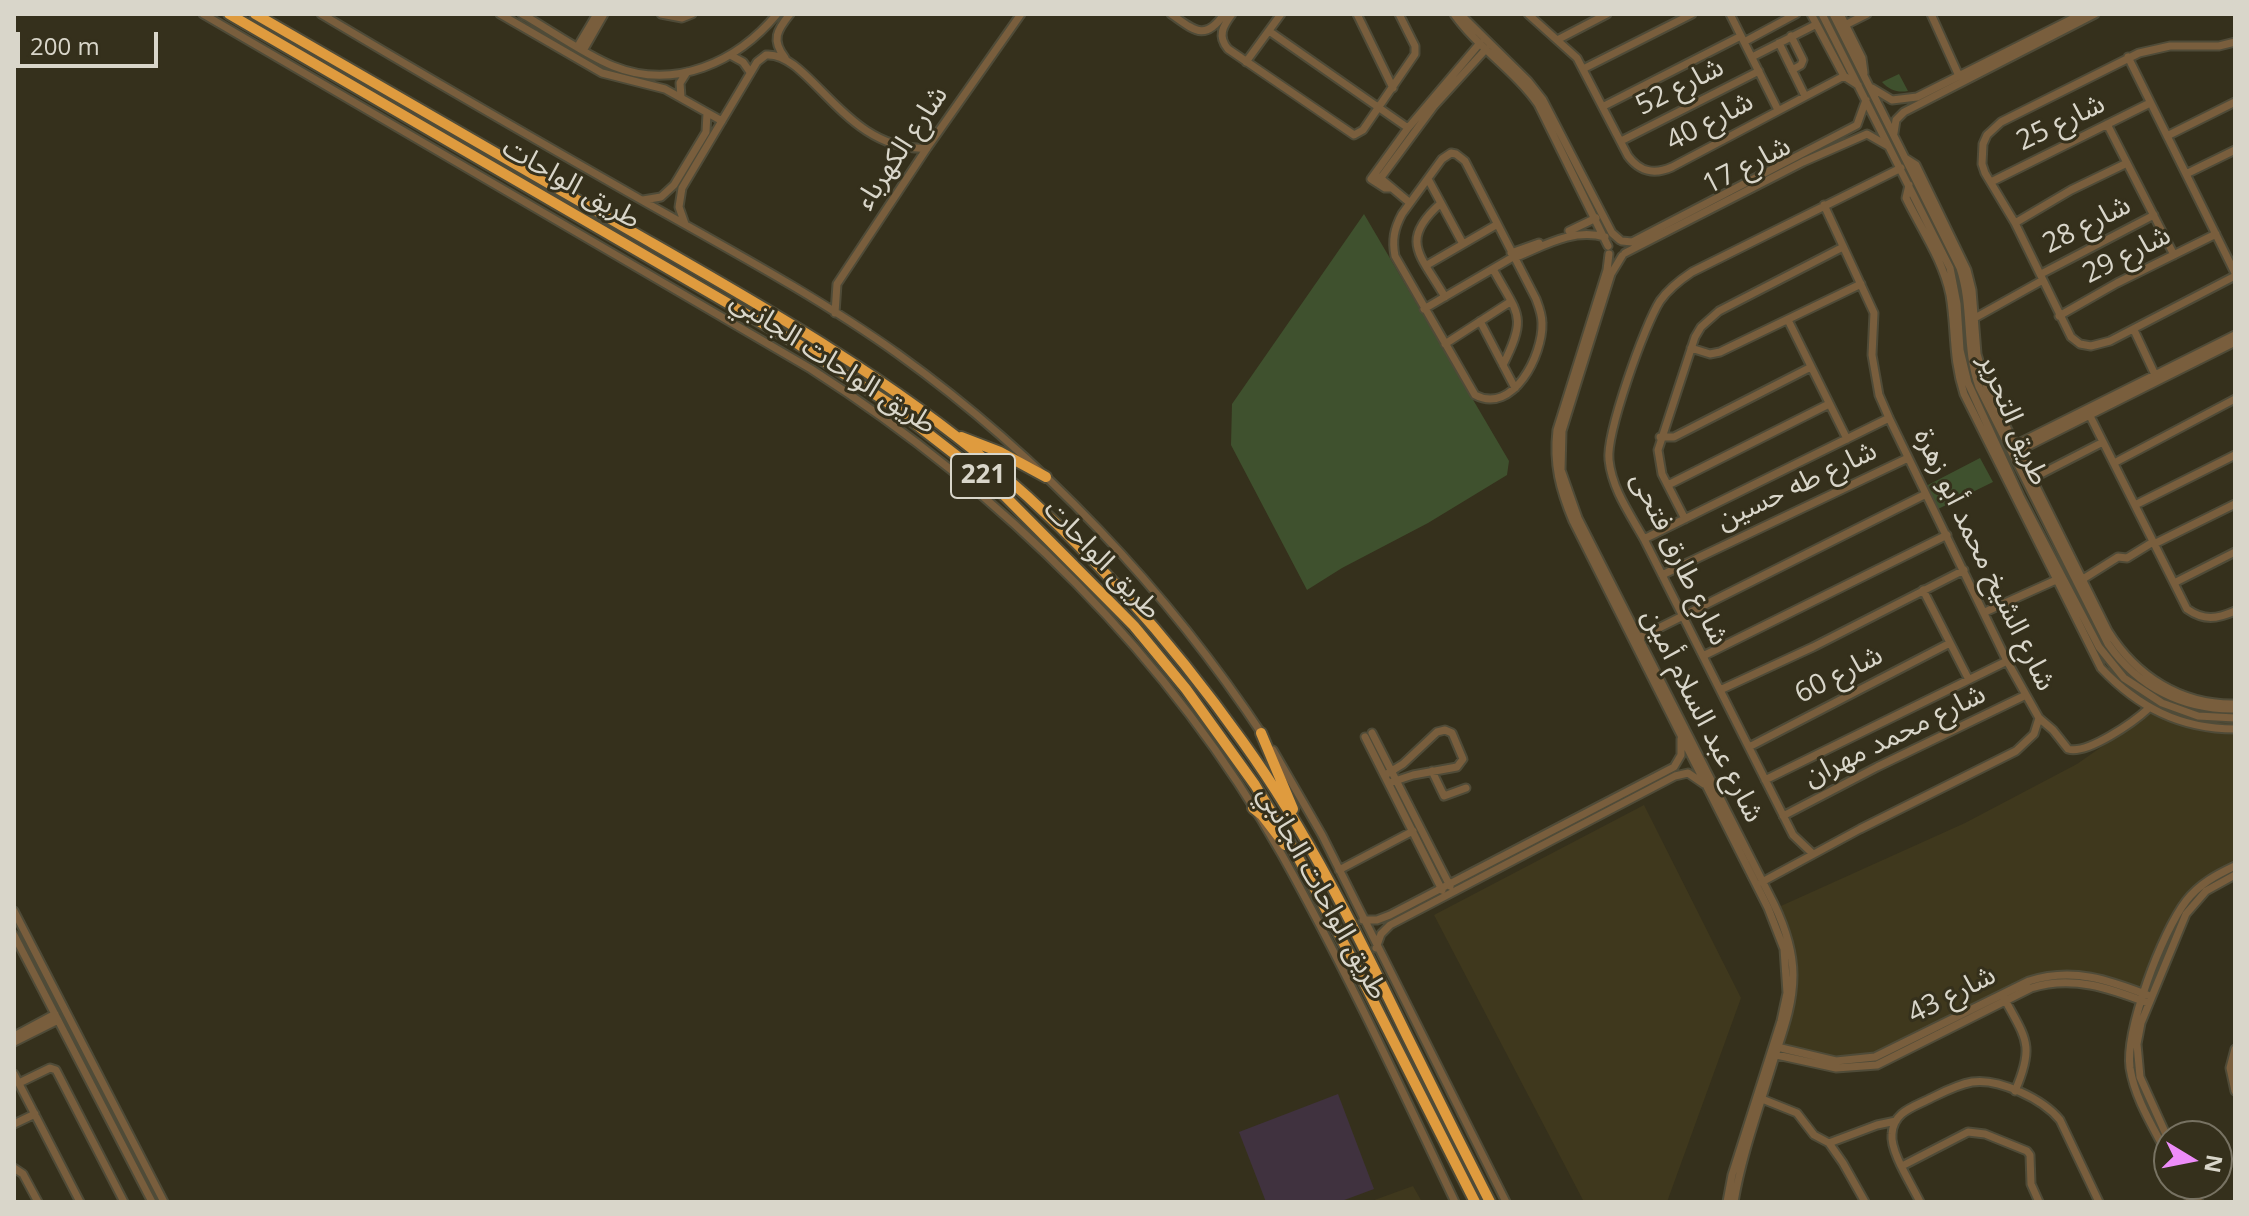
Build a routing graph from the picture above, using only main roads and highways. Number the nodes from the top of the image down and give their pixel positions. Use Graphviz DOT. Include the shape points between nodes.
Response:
graph roads {
  1 [pos="229,14"];
  2 [pos="255,14"];
  3 [pos="950,432"];
  4 [pos="1046,477"];
  5 [pos="1261,733"];
  6 [pos="1253,808"];
  7 [pos="1301,829"];
  8 [pos="1293,848"];
  9 [pos="1412,1047"];
  10 [pos="1398,1051"];
  11 [pos="1421,1064"];
  12 [pos="1409,1072"];
  13 [pos="1475,1202"];
  14 [pos="1490,1202"];
  1 -- 8 [label="highway, طريق الواحات / 221" via="786,336 936,438 993,484 1134,626 1214,725"];
  2 -- 3 [label="highway, طريق الواحات / 221" via="758,303 852,361"];
  3 -- 4 [label="highway"];
  3 -- 7 [label="highway, طريق الواحات / 221" via="1062,531 1143,615 1230,724"];
  5 -- 7 [label="highway"];
  6 -- 8 [label="highway"];
  7 -- 9 [label="highway, طريق الواحات / 221"];
  8 -- 10 [label="highway, طريق الواحات / 221"];
  9 -- 10 [label="highway"];
  9 -- 11 [label="highway, طريق الواحات / 221"];
  10 -- 12 [label="highway, طريق الواحات / 221"];
  11 -- 12 [label="highway"];
  11 -- 14 [label="highway, طريق الواحات / 221"];
  12 -- 13 [label="highway, طريق الواحات / 221"];
}
